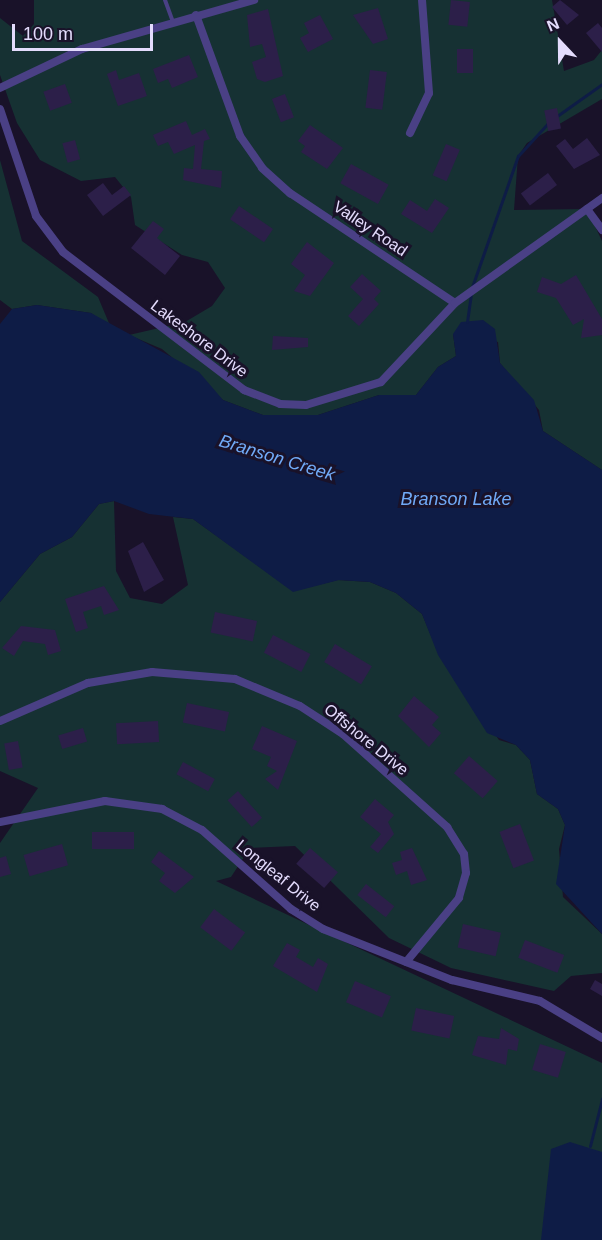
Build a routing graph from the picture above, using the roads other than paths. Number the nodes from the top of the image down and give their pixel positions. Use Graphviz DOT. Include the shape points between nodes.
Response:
graph roads {
  1 [pos="165,0"];
  2 [pos="254,0"];
  3 [pos="422,0"];
  4 [pos="196,15"];
  5 [pos="173,22"];
  6 [pos="0,87"];
  7 [pos="0,109"];
  8 [pos="410,133"];
  9 [pos="602,198"];
  10 [pos="587,209"];
  11 [pos="602,230"];
  12 [pos="455,303"];
  13 [pos="0,721"];
  14 [pos="0,822"];
  15 [pos="406,962"];
  16 [pos="602,1038"];
  1 -- 5 [label="lane"];
  2 -- 4 [label="street"];
  3 -- 8 [label="street" via="429,93"];
  4 -- 5 [label="street"];
  4 -- 12 [label="street, Valley Road" via="240,136 262,168 290,193"];
  5 -- 6 [label="street" via="82,49"];
  7 -- 12 [label="street, Lakeshore Drive" via="36,216 54,243 256,396 306,405 375,385"];
  9 -- 10 [label="street"];
  10 -- 11 [label="street"];
  10 -- 12 [label="street"];
  13 -- 15 [label="street, Offshore Drive" via="88,683 152,672 235,679 300,706 362,751 459,842 466,867 462,892"];
  14 -- 15 [label="street, Longleaf Drive" via="105,801 162,809 202,830 307,920"];
  15 -- 16 [label="street, Longleaf Drive" via="540,1001"];
}
